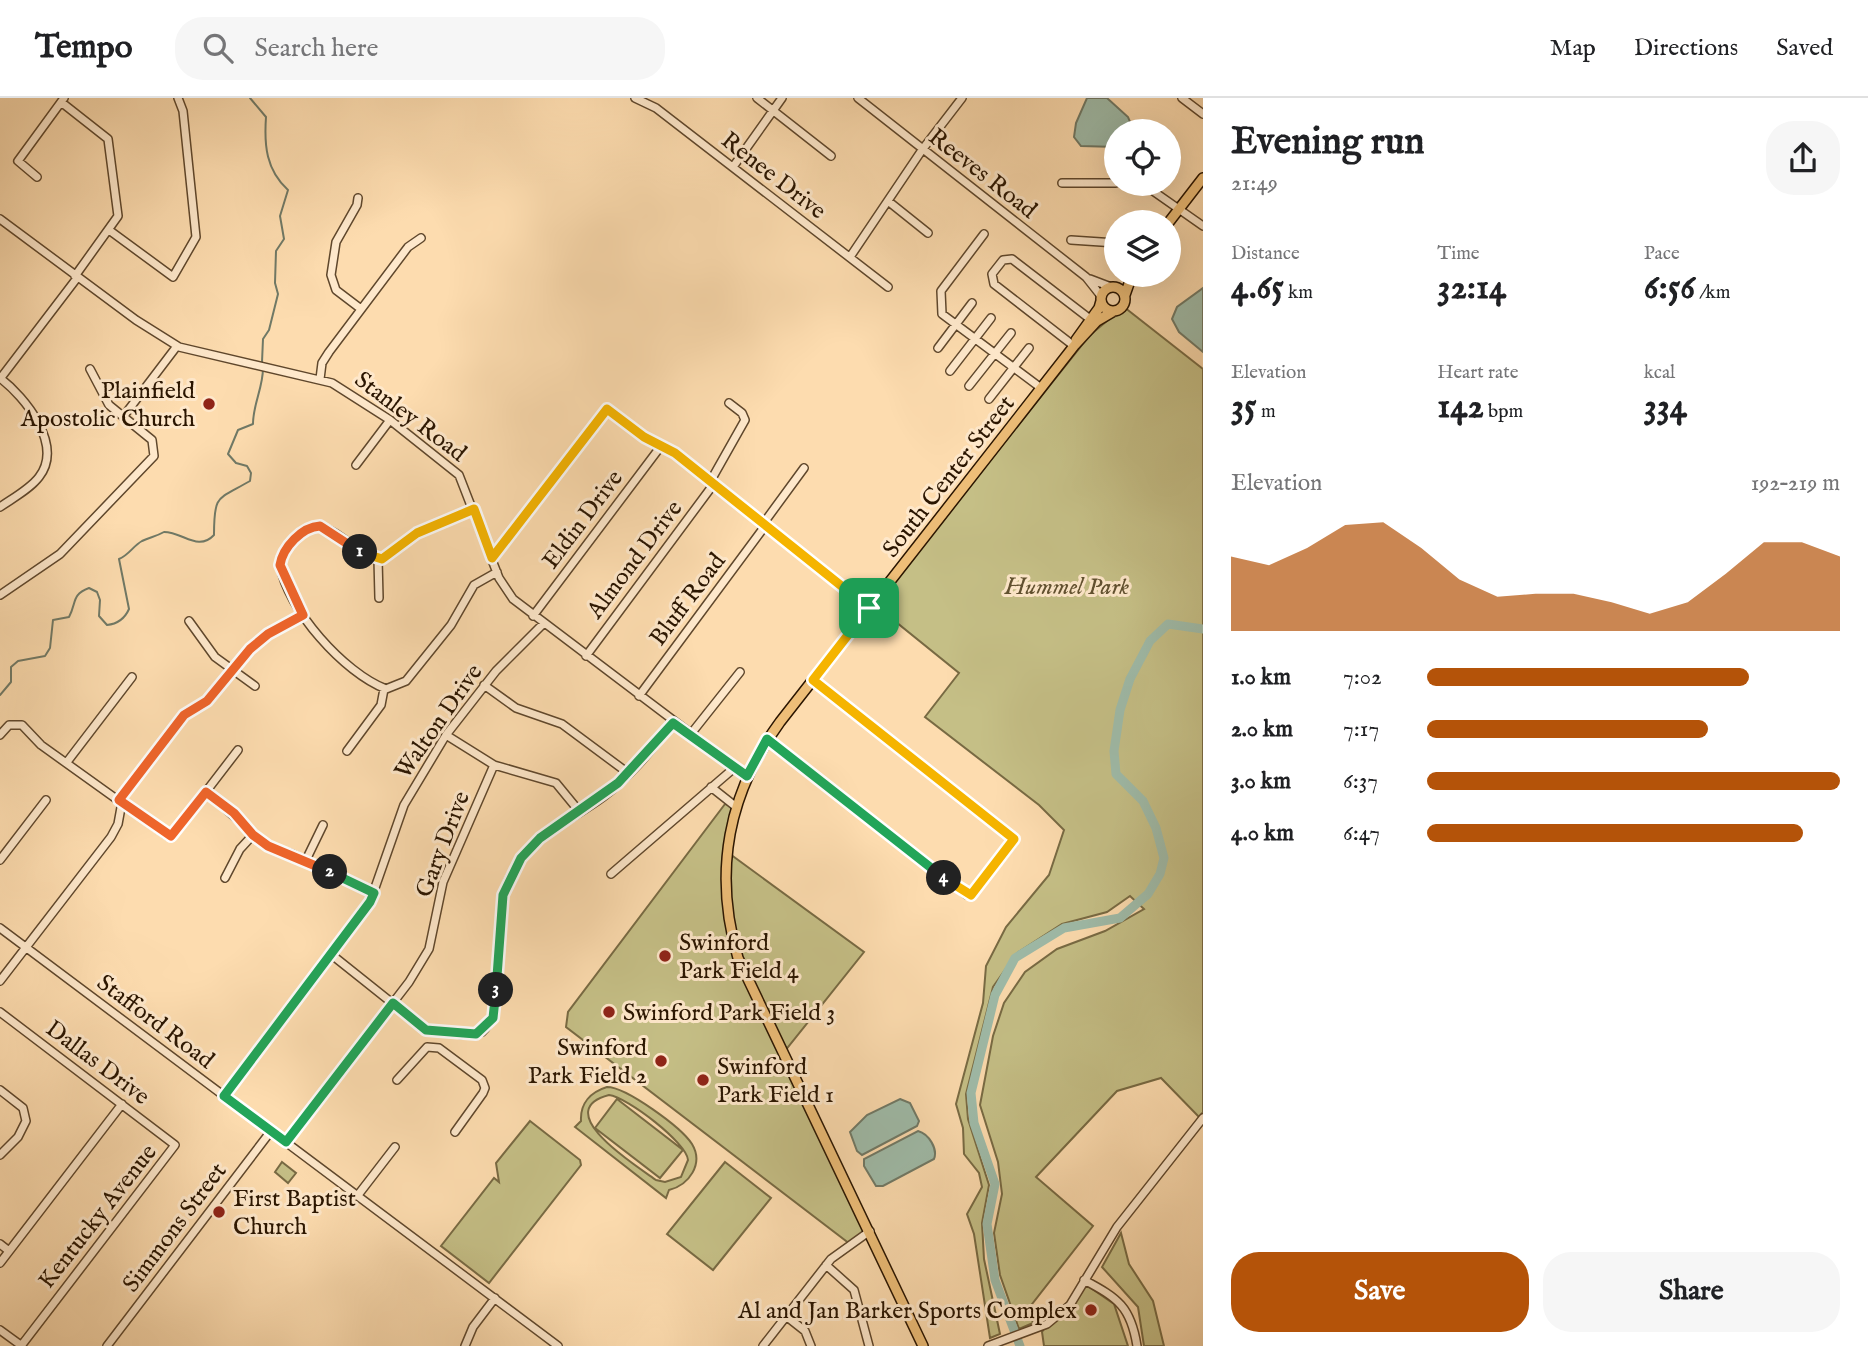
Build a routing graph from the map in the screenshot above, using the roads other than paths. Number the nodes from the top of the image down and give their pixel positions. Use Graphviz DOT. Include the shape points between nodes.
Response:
graph roads {
  1 [pos="178,98"];
  2 [pos="635,98"];
  3 [pos="757,98"];
  4 [pos="782,98"];
  5 [pos="858,98"];
  6 [pos="962,98"];
  7 [pos="1182,98"];
  8 [pos="62,100"];
  9 [pos="773,111"];
  10 [pos="1203,114"];
  11 [pos="922,150"];
  12 [pos="831,156"];
  13 [pos="733,167"];
  14 [pos="37,177"];
  15 [pos="1203,178"];
  16 [pos="1062,183"];
  17 [pos="1104,183"];
  18 [pos="1160,196"];
  19 [pos="358,198"];
  20 [pos="888,201"];
  21 [pos="1179,209"];
  22 [pos="0,219"];
  23 [pos="1203,226"];
  24 [pos="109,230"];
  25 [pos="928,233"];
  26 [pos="984,234"];
  27 [pos="421,238"];
  28 [pos="1071,240"];
  29 [pos="1104,242"];
  30 [pos="850,257"];
  31 [pos="76,277"];
  32 [pos="1086,277"];
  33 [pos="1104,284"];
  34 [pos="888,287"];
  35 [pos="1112,287"];
  36 [pos="1128,287"];
  37 [pos="1125,295"];
  38 [pos="1101,299"];
  39 [pos="972,303"];
  40 [pos="361,309"];
  41 [pos="1114,311"];
  42 [pos="991,318"];
  43 [pos="1090,319"];
  44 [pos="955,326"];
  45 [pos="1011,333"];
  46 [pos="974,340"];
  47 [pos="177,346"];
  48 [pos="1074,346"];
  49 [pos="938,348"];
  50 [pos="1029,348"];
  51 [pos="995,353"];
  52 [pos="1014,367"];
  53 [pos="90,369"];
  54 [pos="950,371"];
  55 [pos="0,378"];
  56 [pos="320,379"];
  57 [pos="969,386"];
  58 [pos="1041,388"];
  59 [pos="989,399"];
  60 [pos="729,403"];
  61 [pos="123,417"];
  62 [pos="390,420"];
  63 [pos="661,446"];
  64 [pos="356,465"];
  65 [pos="804,468"];
  66 [pos="712,483"];
  67 [pos="0,507"];
  68 [pos="474,509"];
  69 [pos="764,525"];
  70 [pos="492,558"];
  71 [pos="378,559"];
  72 [pos="497,572"];
  73 [pos="0,595"];
  74 [pos="379,598"];
  75 [pos="869,608"];
  76 [pos="303,615"];
  77 [pos="533,616"];
  78 [pos="189,621"];
  79 [pos="543,624"];
  80 [pos="586,656"];
  81 [pos="232,670"];
  82 [pos="740,672"];
  83 [pos="132,677"];
  84 [pos="813,680"];
  85 [pos="484,685"];
  86 [pos="255,687"];
  87 [pos="384,689"];
  88 [pos="639,696"];
  89 [pos="673,723"];
  90 [pos="446,734"];
  91 [pos="690,735"];
  92 [pos="0,736"];
  93 [pos="767,739"];
  94 [pos="238,750"];
  95 [pos="347,751"];
  96 [pos="67,762"];
  97 [pos="494,765"];
  98 [pos="733,769"];
  99 [pos="628,774"];
  100 [pos="747,776"];
  101 [pos="711,787"];
  102 [pos="206,792"];
  103 [pos="46,800"];
  104 [pos="120,801"];
  105 [pos="735,806"];
  106 [pos="579,811"];
  107 [pos="323,825"];
  108 [pos="253,835"];
  109 [pos="0,860"];
  110 [pos="306,860"];
  111 [pos="611,874"];
  112 [pos="225,878"];
  113 [pos="374,893"];
  114 [pos="0,928"];
  115 [pos="27,948"];
  116 [pos="332,955"];
  117 [pos="0,981"];
  118 [pos="393,1003"];
  119 [pos="0,1012"];
  120 [pos="442,1033"];
  121 [pos="439,1048"];
  122 [pos="397,1080"];
  123 [pos="0,1090"];
  124 [pos="224,1096"];
  125 [pos="122,1104"];
  126 [pos="1203,1118"];
  127 [pos="271,1131"];
  128 [pos="454,1132"];
  129 [pos="174,1142"];
  130 [pos="286,1142"];
  131 [pos="396,1147"];
  132 [pos="0,1155"];
  133 [pos="358,1195"];
  134 [pos="870,1231"];
  135 [pos="0,1244"];
  136 [pos="9,1251"];
  137 [pos="0,1263"];
  138 [pos="827,1265"];
  139 [pos="1084,1280"];
  140 [pos="495,1298"];
  141 [pos="786,1316"];
  142 [pos="0,1329"];
  143 [pos="21,1346"];
  144 [pos="107,1346"];
  145 [pos="465,1346"];
  146 [pos="558,1346"];
  147 [pos="763,1346"];
  148 [pos="811,1346"];
  149 [pos="869,1346"];
  150 [pos="923,1346"];
  151 [pos="988,1346"];
  152 [pos="1137,1346"];
  1 -- 24 [label="street" via="196,237 173,277"];
  2 -- 13 [label="street, Renee Drive" via="656,108"];
  3 -- 9 [label="street"];
  4 -- 9 [label="street"];
  5 -- 11 [label="street, Reeves Road"];
  6 -- 11 [label="street"];
  7 -- 10 [label="street"];
  8 -- 14 [label="street" via="18,161"];
  8 -- 24 [label="street" via="111,144 118,212"];
  9 -- 12 [label="street"];
  9 -- 13 [label="street"];
  11 -- 20 [label="street"];
  11 -- 32 [label="street, Reeves Road"];
  13 -- 30 [label="street, Renee Drive"];
  15 -- 21 [label="main road"];
  16 -- 17 [label="street"];
  18 -- 21 [label="street"];
  19 -- 40 [label="street" via="339,234 331,275 337,290"];
  20 -- 25 [label="street"];
  20 -- 30 [label="street"];
  21 -- 23 [label="street"];
  22 -- 31 [label="street, Stanley Road"];
  24 -- 31 [label="street"];
  26 -- 44 [label="street" via="941,290 942,314"];
  27 -- 40 [label="street" via="408,247"];
  28 -- 29 [label="street"];
  30 -- 34 [label="street, Renee Drive"];
  31 -- 47 [label="street, Stanley Road"];
  31 -- 55 [label="street"];
  32 -- 33 [label="street, Reeves Road"];
  32 -- 38 [label="street, Reeves Road"];
  35 -- 37 [label="main road"];
  35 -- 38 [label="main road"];
  36 -- 37 [label="main road"];
  37 -- 41 [label="main road" via="1123,306"];
  38 -- 41 [label="main road" via="1104,307"];
  38 -- 43 [label="main road, South Center Street"];
  39 -- 44 [label="street"];
  40 -- 56 [label="street" via="325,357"];
  41 -- 48 [label="main road, South Center Street" via="1097,321"];
  42 -- 46 [label="street"];
  43 -- 48 [label="main road, South Center Street"];
  43 -- 48 [label="street" via="1012,259 1003,260 992,274 993,283"];
  44 -- 46 [label="street"];
  44 -- 49 [label="street"];
  45 -- 51 [label="street"];
  46 -- 51 [label="street"];
  46 -- 54 [label="street"];
  47 -- 56 [label="street, Stanley Road"];
  47 -- 61 [label="street"];
  48 -- 58 [label="main road, South Center Street"];
  50 -- 52 [label="street"];
  51 -- 52 [label="street"];
  51 -- 57 [label="street"];
  52 -- 58 [label="street"];
  52 -- 59 [label="street"];
  53 -- 61 [label="street" via="103,397"];
  55 -- 67 [label="street" via="24,400 48,455 39,477"];
  56 -- 62 [label="street, Stanley Road" via="342,387"];
  58 -- 75 [label="main road, South Center Street"];
  60 -- 66 [label="street, Almond Drive" via="745,420"];
  61 -- 73 [label="street" via="152,440 152,459 60,554"];
  62 -- 64 [label="street"];
  62 -- 68 [label="street, Stanley Road" via="459,475"];
  63 -- 66 [label="street"];
  63 -- 70 [label="street" via="607,409"];
  63 -- 77 [label="street, Eldin Drive"];
  65 -- 69 [label="street, Bluff Road"];
  66 -- 69 [label="street"];
  66 -- 80 [label="street, Almond Drive"];
  68 -- 70 [label="street, Stanley Road"];
  68 -- 71 [label="street" via="417,533"];
  69 -- 75 [label="street"];
  69 -- 88 [label="street, Bluff Road"];
  70 -- 72 [label="street, Stanley Road"];
  71 -- 74 [label="street"];
  71 -- 76 [label="street" via="365,556 320,526 302,532 280,565"];
  72 -- 77 [label="street, Stanley Road" via="508,593"];
  72 -- 87 [label="street" via="474,585 451,625 406,681"];
  75 -- 84 [label="main road, South Center Street"];
  76 -- 81 [label="street" via="262,639"];
  76 -- 87 [label="street" via="334,653"];
  77 -- 79 [label="street, Stanley Road"];
  78 -- 81 [label="street" via="209,650"];
  79 -- 80 [label="street, Stanley Road"];
  79 -- 85 [label="street, Walton Drive"];
  80 -- 88 [label="street, Stanley Road"];
  81 -- 86 [label="street"];
  81 -- 104 [label="street" via="207,701 184,715"];
  82 -- 91 [label="street"];
  83 -- 96 [label="street"];
  84 -- 93 [label="main road, South Center Street"];
  84 -- 93 [label="street" via="1013,836 1013,843 973,894 967,895"];
  85 -- 90 [label="street, Walton Drive"];
  85 -- 99 [label="street" via="516,708 562,724"];
  87 -- 95 [label="street" via="381,705"];
  88 -- 89 [label="street, Stanley Road"];
  89 -- 91 [label="street, Stanley Road"];
  89 -- 99 [label="street"];
  90 -- 97 [label="street"];
  90 -- 113 [label="street, Walton Drive" via="404,805"];
  91 -- 98 [label="street, Stanley Road"];
  92 -- 96 [label="street" via="9,725 22,725"];
  93 -- 100 [label="main road, South Center Street"];
  94 -- 102 [label="street"];
  96 -- 104 [label="street"];
  97 -- 106 [label="street" via="551,781 566,791"];
  97 -- 118 [label="street, Gary Drive" via="443,882 429,949"];
  98 -- 100 [label="street, Stanley Road"];
  98 -- 101 [label="street"];
  99 -- 106 [label="street"];
  100 -- 105 [label="main road, South Center Street"];
  101 -- 105 [label="street"];
  101 -- 111 [label="street"];
  102 -- 104 [label="street" via="171,836"];
  102 -- 108 [label="street"];
  103 -- 109 [label="street"];
  104 -- 115 [label="street" via="115,832"];
  105 -- 134 [label="main road, South Center Street" via="725,894 738,958"];
  106 -- 120 [label="street" via="529,848 507,884 493,1018 476,1034"];
  107 -- 110 [label="street"];
  108 -- 110 [label="street" via="268,846"];
  108 -- 112 [label="street"];
  110 -- 113 [label="street"];
  113 -- 116 [label="street, Walton Drive"];
  114 -- 115 [label="street, Stafford Road"];
  115 -- 117 [label="street"];
  115 -- 124 [label="street, Stafford Road"];
  116 -- 118 [label="street"];
  116 -- 124 [label="street, Walton Drive"];
  118 -- 120 [label="street" via="426,1030"];
  118 -- 130 [label="street, Gary Drive"];
  119 -- 125 [label="street, Dallas Drive"];
  120 -- 121 [label="street"];
  121 -- 122 [label="street" via="427,1047"];
  121 -- 128 [label="street" via="482,1080 485,1088"];
  123 -- 132 [label="street" via="26,1114 24,1128"];
  124 -- 127 [label="street, Stafford Road"];
  125 -- 129 [label="street, Dallas Drive"];
  125 -- 136 [label="street"];
  126 -- 139 [label="street" via="1116,1227"];
  127 -- 130 [label="street, Stafford Road"];
  127 -- 144 [label="street, Simmons Street"];
  129 -- 143 [label="street, Kentucky Avenue"];
  130 -- 133 [label="street, Stafford Road"];
  131 -- 133 [label="street"];
  133 -- 140 [label="street, Stafford Road"];
  134 -- 138 [label="street"];
  134 -- 150 [label="main road, South Center Street"];
  135 -- 136 [label="street"];
  136 -- 137 [label="street"];
  138 -- 141 [label="street"];
  138 -- 149 [label="street" via="854,1290"];
  139 -- 151 [label="street" via="1070,1305 1047,1324"];
  139 -- 152 [label="street" via="1122,1304 1131,1317"];
  140 -- 145 [label="street"];
  140 -- 146 [label="street, Stafford Road"];
  141 -- 147 [label="street"];
  141 -- 148 [label="street" via="805,1331"];
  142 -- 143 [label="street"];
}
